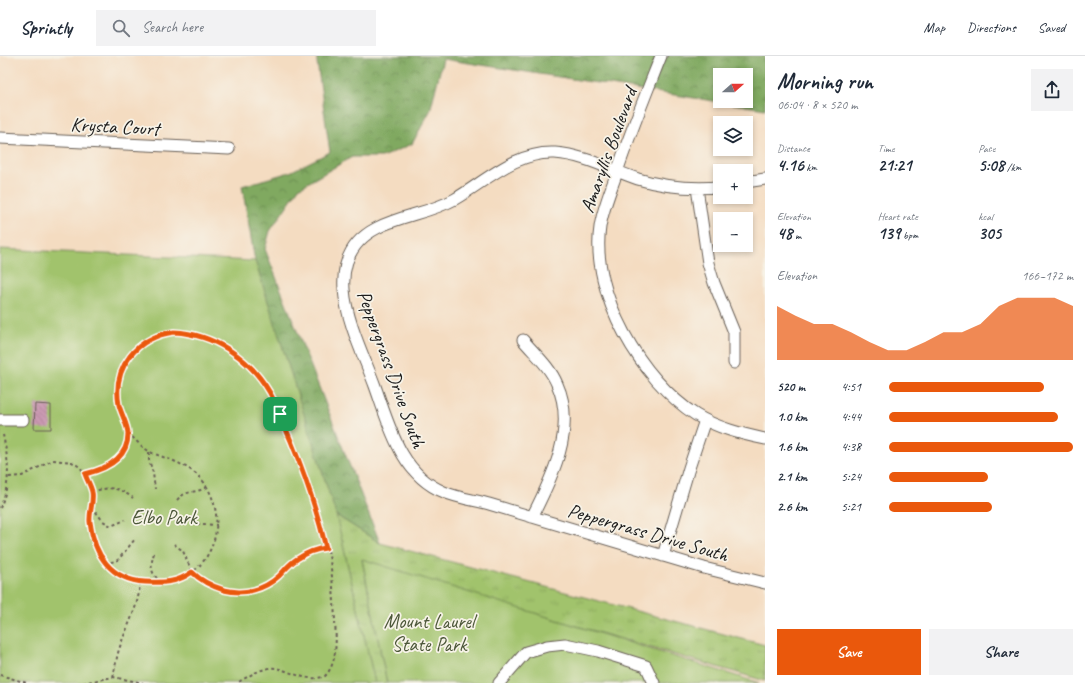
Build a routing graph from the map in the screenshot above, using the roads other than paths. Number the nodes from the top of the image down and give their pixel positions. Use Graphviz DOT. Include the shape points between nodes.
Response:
graph roads {
  1 [pos="661,56"];
  2 [pos="0,138"];
  3 [pos="229,149"];
  4 [pos="617,171"];
  5 [pos="765,180"];
  6 [pos="753,181"];
  7 [pos="713,187"];
  8 [pos="697,188"];
  9 [pos="523,340"];
  10 [pos="734,363"];
  11 [pos="0,420"];
  12 [pos="22,420"];
  13 [pos="705,420"];
  14 [pos="765,439"];
  15 [pos="532,517"];
  16 [pos="664,556"];
  17 [pos="765,583"];
  18 [pos="499,683"];
  19 [pos="654,683"];
  1 -- 4 [label="street, Amaryllis Boulevard"];
  2 -- 3 [label="street, Krysta Court"];
  4 -- 8 [label="street, Peppergrass Drive South" via="652,182"];
  4 -- 13 [label="street, Amaryllis Boulevard" via="600,227 599,259 610,304 623,331 660,384 684,407"];
  4 -- 15 [label="street, Peppergrass Drive South" via="563,154 545,153 524,158 502,168 446,204 376,228 351,252 343,274 346,308 397,442 415,473 443,492"];
  5 -- 6 [label="street"];
  7 -- 8 [label="street, Peppergrass Drive South"];
  8 -- 10 [label="street" via="708,263 734,332"];
  9 -- 15 [label="street" via="552,374 557,383 565,415 563,437 552,476"];
  11 -- 12 [label="street"];
  13 -- 14 [label="street, Amaryllis Boulevard" via="729,430"];
  13 -- 16 [label="street"];
  15 -- 16 [label="street, Peppergrass Drive South"];
  16 -- 17 [label="street, Peppergrass Drive South"];
  18 -- 19 [label="street" via="526,652 565,644 646,666"];
}
